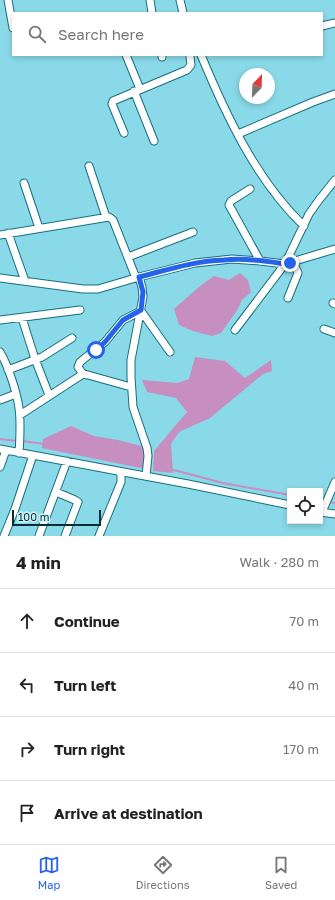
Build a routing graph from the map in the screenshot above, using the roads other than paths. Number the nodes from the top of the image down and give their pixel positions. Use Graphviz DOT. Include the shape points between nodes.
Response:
graph roads {
  1 [pos="8,0"];
  2 [pos="150,0"];
  3 [pos="180,0"];
  4 [pos="152,12"];
  5 [pos="183,12"];
  6 [pos="12,22"];
  7 [pos="335,23"];
  8 [pos="323,26"];
  9 [pos="126,56"];
  10 [pos="192,56"];
  11 [pos="201,56"];
  12 [pos="137,90"];
  13 [pos="335,94"];
  14 [pos="124,133"];
  15 [pos="238,134"];
  16 [pos="154,141"];
  17 [pos="90,166"];
  18 [pos="335,180"];
  19 [pos="24,183"];
  20 [pos="250,189"];
  21 [pos="106,217"];
  22 [pos="304,226"];
  23 [pos="39,228"];
  24 [pos="193,232"];
  25 [pos="8,233"];
  26 [pos="0,235"];
  27 [pos="335,249"];
  28 [pos="128,257"];
  29 [pos="260,261"];
  30 [pos="293,262"];
  31 [pos="285,264"];
  32 [pos="138,277"];
  33 [pos="0,278"];
  34 [pos="25,281"];
  35 [pos="288,298"];
  36 [pos="80,310"];
  37 [pos="141,310"];
  38 [pos="22,318"];
  39 [pos="0,320"];
  40 [pos="324,329"];
  41 [pos="235,330"];
  42 [pos="335,333"];
  43 [pos="72,338"];
  44 [pos="0,352"];
  45 [pos="170,352"];
  46 [pos="35,359"];
  47 [pos="5,367"];
  48 [pos="83,374"];
  49 [pos="131,387"];
  50 [pos="16,394"];
  51 [pos="49,396"];
  52 [pos="0,400"];
  53 [pos="20,415"];
  54 [pos="3,449"];
  55 [pos="19,453"];
  56 [pos="33,455"];
  57 [pos="67,461"];
  58 [pos="0,467"];
  59 [pos="118,471"];
  60 [pos="146,476"];
  61 [pos="335,482"];
  62 [pos="56,492"];
  63 [pos="287,504"];
  64 [pos="323,508"];
  65 [pos="323,512"];
  66 [pos="335,514"];
  67 [pos="4,536"];
  68 [pos="39,536"];
  69 [pos="65,536"];
  70 [pos="99,536"];
  1 -- 6 [label="street"];
  2 -- 4 [label="street"];
  3 -- 5 [label="street"];
  7 -- 8 [label="street"];
  9 -- 12 [label="street"];
  10 -- 12 [label="street" via="191,65 187,70"];
  11 -- 15 [label="street"];
  12 -- 14 [label="street" via="113,101 112,104"];
  12 -- 16 [label="street"];
  13 -- 15 [label="street"];
  15 -- 22 [label="street" via="282,203"];
  17 -- 21 [label="street"];
  18 -- 22 [label="street" via="314,207"];
  19 -- 23 [label="street"];
  20 -- 29 [label="street" via="229,205"];
  21 -- 23 [label="street"];
  21 -- 28 [label="street" via="112,217"];
  22 -- 31 [label="street"];
  23 -- 25 [label="street"];
  24 -- 28 [label="street"];
  25 -- 26 [label="street"];
  25 -- 34 [label="street"];
  27 -- 30 [label="street"];
  28 -- 32 [label="street"];
  29 -- 31 [label="street"];
  29 -- 32 [label="street" via="232,259 201,262"];
  30 -- 31 [label="street"];
  30 -- 35 [label="street" via="298,273"];
  31 -- 41 [label="street"];
  32 -- 34 [label="street" via="98,289"];
  32 -- 37 [label="street" via="143,292"];
  33 -- 34 [label="street"];
  36 -- 38 [label="street"];
  37 -- 45 [label="street"];
  37 -- 48 [label="street" via="126,318 105,342 80,362 78,367"];
  37 -- 49 [label="street" via="131,360"];
  38 -- 39 [label="street"];
  38 -- 46 [label="street"];
  40 -- 42 [label="street"];
  43 -- 46 [label="street"];
  44 -- 47 [label="street"];
  46 -- 47 [label="street"];
  46 -- 51 [label="street"];
  47 -- 50 [label="street"];
  48 -- 49 [label="street"];
  48 -- 51 [label="street"];
  49 -- 60 [label="street" via="133,407 147,448"];
  50 -- 52 [label="street"];
  50 -- 53 [label="street"];
  51 -- 53 [label="street"];
  53 -- 55 [label="street"];
  54 -- 55 [label="street"];
  54 -- 58 [label="street"];
  55 -- 56 [label="street"];
  56 -- 57 [label="street"];
  56 -- 67 [label="street" via="16,509"];
  57 -- 59 [label="street"];
  57 -- 62 [label="street"];
  59 -- 60 [label="street"];
  59 -- 70 [label="street" via="121,474 121,482"];
  60 -- 63 [label="street"];
  61 -- 64 [label="street"];
  62 -- 68 [label="street"];
  62 -- 69 [label="street" via="78,502"];
  65 -- 66 [label="street"];
}
